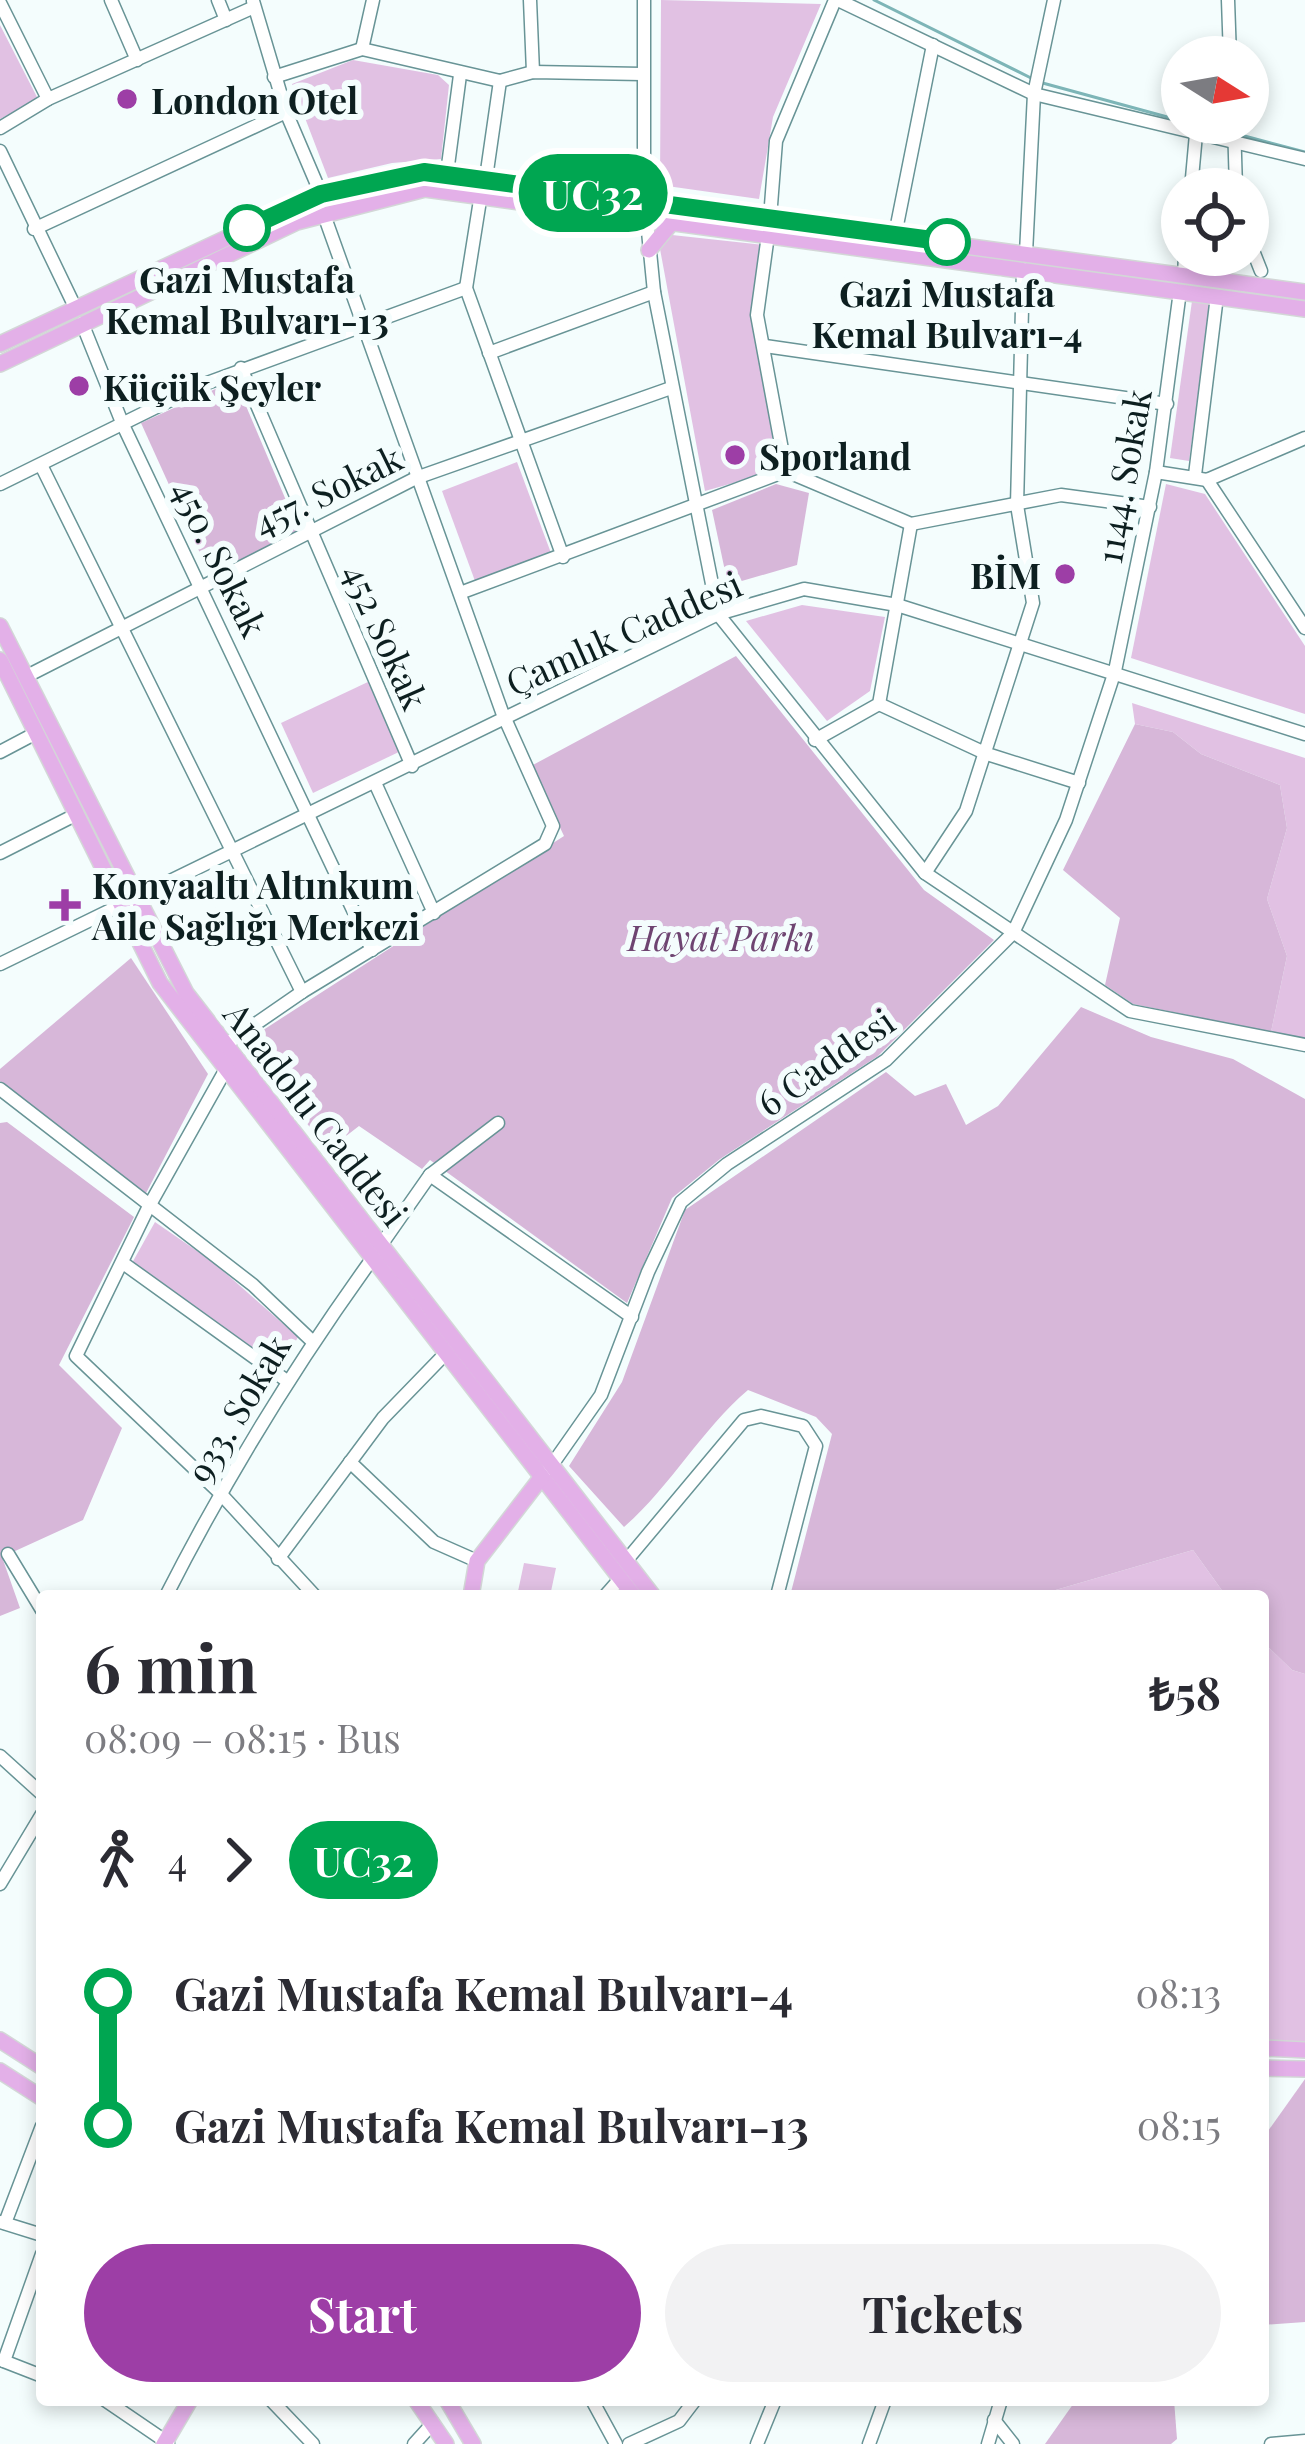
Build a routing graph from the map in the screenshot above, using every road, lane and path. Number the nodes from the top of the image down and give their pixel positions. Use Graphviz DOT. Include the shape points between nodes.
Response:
graph roads {
  1 [pos="111,0"];
  2 [pos="218,0"];
  3 [pos="373,0"];
  4 [pos="530,0"];
  5 [pos="644,0"];
  6 [pos="837,0"];
  7 [pos="1054,0"];
  8 [pos="1228,0"];
  9 [pos="0,3"];
  10 [pos="253,4"];
  11 [pos="226,20"];
  12 [pos="1230,36"];
  13 [pos="932,45"];
  14 [pos="362,49"];
  15 [pos="137,60"];
  16 [pos="533,72"];
  17 [pos="643,74"];
  18 [pos="460,75"];
  19 [pos="274,76"];
  20 [pos="500,81"];
  21 [pos="1035,85"];
  22 [pos="48,99"];
  23 [pos="286,112"];
  24 [pos="1161,123"];
  25 [pos="0,128"];
  26 [pos="1264,144"];
  27 [pos="0,151"];
  28 [pos="1305,159"];
  29 [pos="447,173"];
  30 [pos="484,186"];
  31 [pos="321,194"];
  32 [pos="644,200"];
  33 [pos="323,212"];
  34 [pos="646,218"];
  35 [pos="674,221"];
  36 [pos="769,226"];
  37 [pos="34,229"];
  38 [pos="895,235"];
  39 [pos="649,250"];
  40 [pos="1024,261"];
  41 [pos="1183,276"];
  42 [pos="1182,284"];
  43 [pos="466,288"];
  44 [pos="653,292"];
  45 [pos="1305,292"];
  46 [pos="1217,296"];
  47 [pos="75,307"];
  48 [pos="1305,309"];
  49 [pos="82,323"];
  50 [pos="362,325"];
  51 [pos="0,344"];
  52 [pos="765,346"];
  53 [pos="489,353"];
  54 [pos="0,364"];
  55 [pos="242,368"];
  56 [pos="1017,383"];
  57 [pos="670,388"];
  58 [pos="1167,404"];
  59 [pos="123,424"];
  60 [pos="522,438"];
  61 [pos="1305,438"];
  62 [pos="41,465"];
  63 [pos="786,471"];
  64 [pos="1156,472"];
  65 [pos="1201,477"];
  66 [pos="416,478"];
  67 [pos="0,484"];
  68 [pos="698,505"];
  69 [pos="1017,505"];
  70 [pos="1150,507"];
  71 [pos="911,524"];
  72 [pos="308,531"];
  73 [pos="563,557"];
  74 [pos="200,584"];
  75 [pos="1305,591"];
  76 [pos="460,593"];
  77 [pos="1287,601"];
  78 [pos="897,605"];
  79 [pos="718,614"];
  80 [pos="0,626"];
  81 [pos="1305,628"];
  82 [pos="119,629"];
  83 [pos="1021,643"];
  84 [pos="0,660"];
  85 [pos="1115,671"];
  86 [pos="12,681"];
  87 [pos="879,704"];
  88 [pos="505,719"];
  89 [pos="36,733"];
  90 [pos="1305,734"];
  91 [pos="815,740"];
  92 [pos="0,752"];
  93 [pos="987,754"];
  94 [pos="412,766"];
  95 [pos="1079,782"];
  96 [pos="376,784"];
  97 [pos="77,814"];
  98 [pos="311,816"];
  99 [pos="228,852"];
  100 [pos="0,853"];
  101 [pos="925,873"];
  102 [pos="129,903"];
  103 [pos="434,913"];
  104 [pos="1013,933"];
  105 [pos="372,950"];
  106 [pos="0,964"];
  107 [pos="302,992"];
  108 [pos="226,1045"];
  109 [pos="1305,1046"];
  110 [pos="226,1069"];
  111 [pos="0,1089"];
  112 [pos="498,1123"];
  113 [pos="430,1175"];
  114 [pos="148,1208"];
  115 [pos="376,1252"];
  116 [pos="123,1263"];
  117 [pos="632,1317"];
  118 [pos="312,1341"];
  119 [pos="446,1353"];
  120 [pos="287,1382"];
  121 [pos="350,1462"];
  122 [pos="546,1472"];
  123 [pos="219,1492"];
  124 [pos="8,1554"];
  125 [pos="278,1559"];
  126 [pos="626,1561"];
  127 [pos="477,1562"];
  128 [pos="620,1579"];
  129 [pos="169,1590"];
  130 [pos="309,1590"];
  131 [pos="471,1590"];
  132 [pos="610,1590"];
  133 [pos="629,1590"];
  134 [pos="648,1590"];
  135 [pos="779,1590"];
  136 [pos="36,1600"];
  137 [pos="0,1756"];
  138 [pos="36,1789"];
  139 [pos="36,1824"];
  140 [pos="0,1884"];
  141 [pos="0,2040"];
  142 [pos="1269,2048"];
  143 [pos="1305,2050"];
  144 [pos="36,2064"];
  145 [pos="1269,2068"];
  146 [pos="1305,2069"];
  147 [pos="0,2071"];
  148 [pos="36,2094"];
  149 [pos="36,2141"];
  150 [pos="2,2223"];
  151 [pos="36,2233"];
  152 [pos="36,2270"];
  153 [pos="2,2360"];
  154 [pos="36,2374"];
  155 [pos="114,2406"];
  156 [pos="187,2406"];
  157 [pos="278,2406"];
  158 [pos="420,2406"];
  159 [pos="451,2406"];
  160 [pos="595,2406"];
  161 [pos="691,2406"];
  162 [pos="770,2406"];
  163 [pos="883,2406"];
  164 [pos="999,2406"];
  165 [pos="994,2420"];
  166 [pos="433,2423"];
  167 [pos="1305,2441"];
  168 [pos="166,2443"];
  169 [pos="313,2444"];
  170 [pos="414,2444"];
  171 [pos="446,2444"];
  172 [pos="473,2444"];
  173 [pos="616,2444"];
  174 [pos="629,2444"];
  175 [pos="758,2444"];
  176 [pos="869,2444"];
  177 [pos="988,2444"];
  178 [pos="1013,2444"];
  179 [pos="1271,2444"];
  1 -- 15 [label="street"];
  2 -- 11 [label="street"];
  3 -- 14 [label="street"];
  4 -- 16 [label="street"];
  5 -- 17 [label="street"];
  6 -- 13 [label="street"];
  6 -- 36 [label="street" via="776,141"];
  7 -- 21 [label="street"];
  8 -- 12 [label="street"];
  9 -- 22 [label="street"];
  10 -- 11 [label="street"];
  10 -- 19 [label="street"];
  11 -- 15 [label="street"];
  13 -- 21 [label="street"];
  13 -- 38 [label="street"];
  14 -- 18 [label="street"];
  14 -- 19 [label="street"];
  15 -- 22 [label="street"];
  16 -- 17 [label="street"];
  16 -- 20 [label="street"];
  17 -- 32 [label="street"];
  18 -- 20 [label="street"];
  18 -- 29 [label="street"];
  19 -- 23 [label="street"];
  20 -- 30 [label="street"];
  21 -- 24 [label="street"];
  21 -- 40 [label="street"];
  22 -- 25 [label="street"];
  23 -- 31 [label="street"];
  23 -- 37 [label="street"];
  26 -- 28 [label="street"];
  27 -- 37 [label="street"];
  29 -- 30 [label="main road"];
  29 -- 31 [label="main road" via="402,174"];
  30 -- 32 [label="main road"];
  30 -- 33 [label="main road" via="424,189"];
  30 -- 34 [label="main road"];
  30 -- 43 [label="street"];
  31 -- 47 [label="main road"];
  32 -- 34 [label="street"];
  32 -- 36 [label="main road"];
  33 -- 49 [label="main road"];
  33 -- 50 [label="street"];
  34 -- 35 [label="main road"];
  34 -- 39 [label="street"];
  35 -- 36 [label="main road"];
  35 -- 39 [label="main road"];
  36 -- 38 [label="main road"];
  36 -- 40 [label="main road"];
  36 -- 52 [label="street" via="757,315"];
  37 -- 47 [label="street"];
  38 -- 40 [label="main road"];
  39 -- 44 [label="street"];
  40 -- 42 [label="main road"];
  40 -- 56 [label="street"];
  41 -- 42 [label="street, 1144. Sokak"];
  42 -- 45 [label="main road"];
  42 -- 46 [label="main road"];
  42 -- 58 [label="street, 1144. Sokak"];
  43 -- 50 [label="street"];
  43 -- 53 [label="street"];
  44 -- 53 [label="street"];
  44 -- 57 [label="street"];
  46 -- 48 [label="main road"];
  46 -- 65 [label="street"];
  47 -- 51 [label="main road"];
  49 -- 54 [label="main road"];
  49 -- 59 [label="street, 450. Sokak"];
  50 -- 55 [label="street"];
  50 -- 66 [label="street"];
  52 -- 56 [label="street"];
  52 -- 63 [label="street"];
  53 -- 60 [label="street"];
  55 -- 59 [label="street"];
  55 -- 72 [label="street, 452 Sokak"];
  56 -- 58 [label="street"];
  56 -- 69 [label="street"];
  57 -- 60 [label="street, 457. Sokak"];
  57 -- 68 [label="street"];
  58 -- 64 [label="street, 1144. Sokak"];
  59 -- 62 [label="street"];
  59 -- 74 [label="street, 450. Sokak"];
  60 -- 66 [label="street, 457. Sokak"];
  60 -- 73 [label="street"];
  61 -- 65 [label="street"];
  62 -- 67 [label="street"];
  62 -- 82 [label="street"];
  63 -- 68 [label="street"];
  63 -- 71 [label="street"];
  64 -- 65 [label="street"];
  64 -- 70 [label="street, 1144. Sokak"];
  65 -- 77 [label="street"];
  66 -- 72 [label="street, 457. Sokak"];
  66 -- 76 [label="street"];
  68 -- 73 [label="street"];
  68 -- 79 [label="street"];
  69 -- 70 [label="street" via="1061,495"];
  69 -- 71 [label="street"];
  69 -- 83 [label="street" via="1033,603"];
  70 -- 85 [label="street, 1144. Sokak"];
  71 -- 78 [label="street"];
  72 -- 74 [label="street, 457. Sokak"];
  72 -- 94 [label="street, 452 Sokak"];
  73 -- 76 [label="street"];
  74 -- 82 [label="street, 457. Sokak"];
  74 -- 98 [label="street, 450. Sokak"];
  75 -- 77 [label="street"];
  76 -- 88 [label="street"];
  77 -- 81 [label="street"];
  78 -- 79 [label="street, Çamlık Caddesi" via="804,590"];
  78 -- 83 [label="street, Çamlık Caddesi"];
  78 -- 87 [label="street"];
  79 -- 88 [label="street, Çamlık Caddesi"];
  79 -- 91 [label="street"];
  80 -- 86 [label="main road, Anadolu Caddesi"];
  82 -- 86 [label="street, 457. Sokak"];
  82 -- 99 [label="street"];
  83 -- 85 [label="street, Çamlık Caddesi"];
  83 -- 93 [label="street"];
  84 -- 86 [label="main road, Anadolu Caddesi"];
  85 -- 90 [label="street, Çamlık Caddesi"];
  85 -- 95 [label="street, 6 Caddesi"];
  86 -- 89 [label="main road, Anadolu Caddesi"];
  86 -- 102 [label="main road, Anadolu Caddesi"];
  87 -- 91 [label="street"];
  87 -- 93 [label="street"];
  88 -- 94 [label="street, Çamlık Caddesi"];
  88 -- 103 [label="street" via="554,826 545,844"];
  89 -- 92 [label="street"];
  89 -- 97 [label="main road, Anadolu Caddesi"];
  91 -- 101 [label="street"];
  93 -- 95 [label="street"];
  93 -- 101 [label="street" via="967,812"];
  94 -- 96 [label="street, Çamlık Caddesi"];
  95 -- 104 [label="street, 6 Caddesi"];
  96 -- 98 [label="street, Çamlık Caddesi"];
  96 -- 103 [label="street"];
  97 -- 100 [label="street"];
  97 -- 102 [label="main road, Anadolu Caddesi"];
  98 -- 99 [label="street, Çamlık Caddesi"];
  98 -- 105 [label="street, 450. Sokak"];
  99 -- 102 [label="street, Çamlık Caddesi"];
  99 -- 107 [label="street"];
  101 -- 104 [label="street"];
  102 -- 106 [label="street, Çamlık Caddesi"];
  102 -- 108 [label="main road, Anadolu Caddesi"];
  102 -- 110 [label="main road, Anadolu Caddesi" via="160,983"];
  103 -- 105 [label="street"];
  104 -- 109 [label="street" via="1130,1011"];
  104 -- 117 [label="street, 6 Caddesi" via="886,1060 682,1202"];
  105 -- 107 [label="street"];
  107 -- 108 [label="street"];
  108 -- 115 [label="main road, Anadolu Caddesi"];
  110 -- 114 [label="street"];
  110 -- 115 [label="main road, Anadolu Caddesi"];
  111 -- 114 [label="street"];
  112 -- 113 [label="street, 933. Sokak"];
  113 -- 115 [label="street, 933. Sokak"];
  113 -- 117 [label="street"];
  114 -- 116 [label="street"];
  114 -- 118 [label="street" via="253,1285"];
  115 -- 118 [label="street, 933. Sokak"];
  115 -- 119 [label="main road, Anadolu Caddesi"];
  115 -- 122 [label="main road, Anadolu Caddesi"];
  116 -- 120 [label="street"];
  116 -- 123 [label="street" via="76,1356"];
  117 -- 122 [label="street, 6 Caddesi" via="601,1395"];
  118 -- 120 [label="street, 933. Sokak"];
  119 -- 121 [label="street"];
  119 -- 122 [label="main road, Anadolu Caddesi"];
  120 -- 123 [label="street, 933. Sokak"];
  121 -- 125 [label="street"];
  121 -- 127 [label="street" via="434,1542"];
  122 -- 126 [label="main road, Anadolu Caddesi"];
  122 -- 127 [label="main road"];
  122 -- 128 [label="main road, Anadolu Caddesi"];
  123 -- 125 [label="street"];
  123 -- 129 [label="street, 933. Sokak"];
  124 -- 136 [label="street"];
  125 -- 130 [label="street"];
  126 -- 134 [label="main road, Anadolu Caddesi"];
  126 -- 135 [label="street" via="744,1420 760,1416 803,1426 816,1446"];
  127 -- 131 [label="main road"];
  128 -- 132 [label="street"];
  128 -- 133 [label="main road, Anadolu Caddesi"];
  137 -- 138 [label="street"];
  139 -- 140 [label="street"];
  141 -- 144 [label="main road"];
  142 -- 143 [label="main road"];
  145 -- 146 [label="main road"];
  147 -- 148 [label="main road"];
  149 -- 150 [label="street"];
  150 -- 151 [label="street"];
  152 -- 153 [label="street"];
  153 -- 154 [label="street"];
  155 -- 168 [label="street"];
  156 -- 168 [label="main road"];
  157 -- 169 [label="street"];
  158 -- 166 [label="main road"];
  159 -- 172 [label="main road"];
  160 -- 173 [label="street"];
  161 -- 174 [label="street" via="680,2421"];
  162 -- 175 [label="street"];
  163 -- 176 [label="street"];
  164 -- 165 [label="street"];
  165 -- 177 [label="street"];
  165 -- 178 [label="street"];
  166 -- 170 [label="street"];
  166 -- 171 [label="main road"];
  167 -- 179 [label="street"];
}
